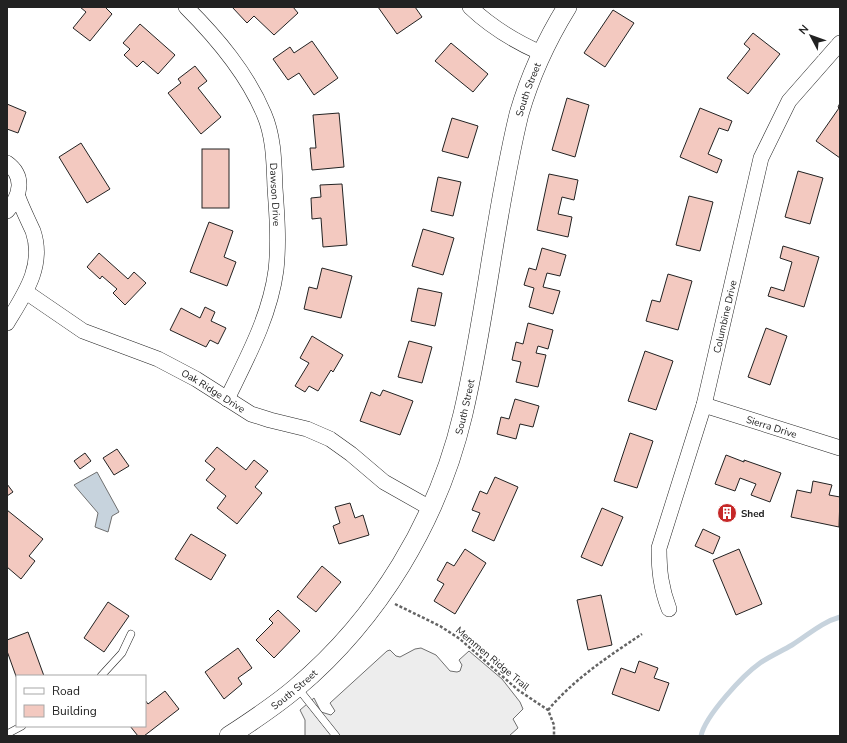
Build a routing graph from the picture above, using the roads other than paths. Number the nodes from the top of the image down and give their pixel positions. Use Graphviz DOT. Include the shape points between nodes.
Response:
graph roads {
  1 [pos="186,7"];
  2 [pos="470,7"];
  3 [pos="567,7"];
  4 [pos="840,43"];
  5 [pos="541,53"];
  6 [pos="7,163"];
  7 [pos="18,197"];
  8 [pos="7,210"];
  9 [pos="26,292"];
  10 [pos="7,323"];
  11 [pos="227,399"];
  12 [pos="704,405"];
  13 [pos="840,448"];
  14 [pos="430,508"];
  15 [pos="669,609"];
  16 [pos="131,634"];
  17 [pos="102,675"];
  18 [pos="297,687"];
  19 [pos="20,727"];
  20 [pos="7,734"];
  21 [pos="229,736"];
  22 [pos="336,736"];
  1 -- 11 [label="street, Dawson Drive" via="222,47 252,88 269,127 274,159 276,270 259,331"];
  2 -- 5 [label="street" via="489,25 516,42"];
  3 -- 5 [label="street, South Street"];
  4 -- 12 [label="street, Columbine Drive" via="789,101 761,158"];
  5 -- 14 [label="street, South Street" via="526,91 515,133 463,414 447,469"];
  6 -- 7 [label="street" via="16,174 19,184"];
  7 -- 8 [label="street"];
  7 -- 9 [label="street" via="33,232 35,244 36,265"];
  9 -- 10 [label="street"];
  9 -- 11 [label="street, Oak Ridge Drive" via="83,331 158,359"];
  11 -- 14 [label="street, Oak Ridge Drive" via="260,418 307,428 330,439 394,489"];
  12 -- 13 [label="street, Sierra Drive"];
  12 -- 15 [label="street, Columbine Drive" via="659,548 658,573"];
  14 -- 18 [label="street, South Street" via="402,563 380,598 349,636"];
  16 -- 17 [label="lane" via="122,653"];
  18 -- 21 [label="street, South Street"];
  18 -- 22 [label="lane"];
  19 -- 20 [label="lane"];
}
